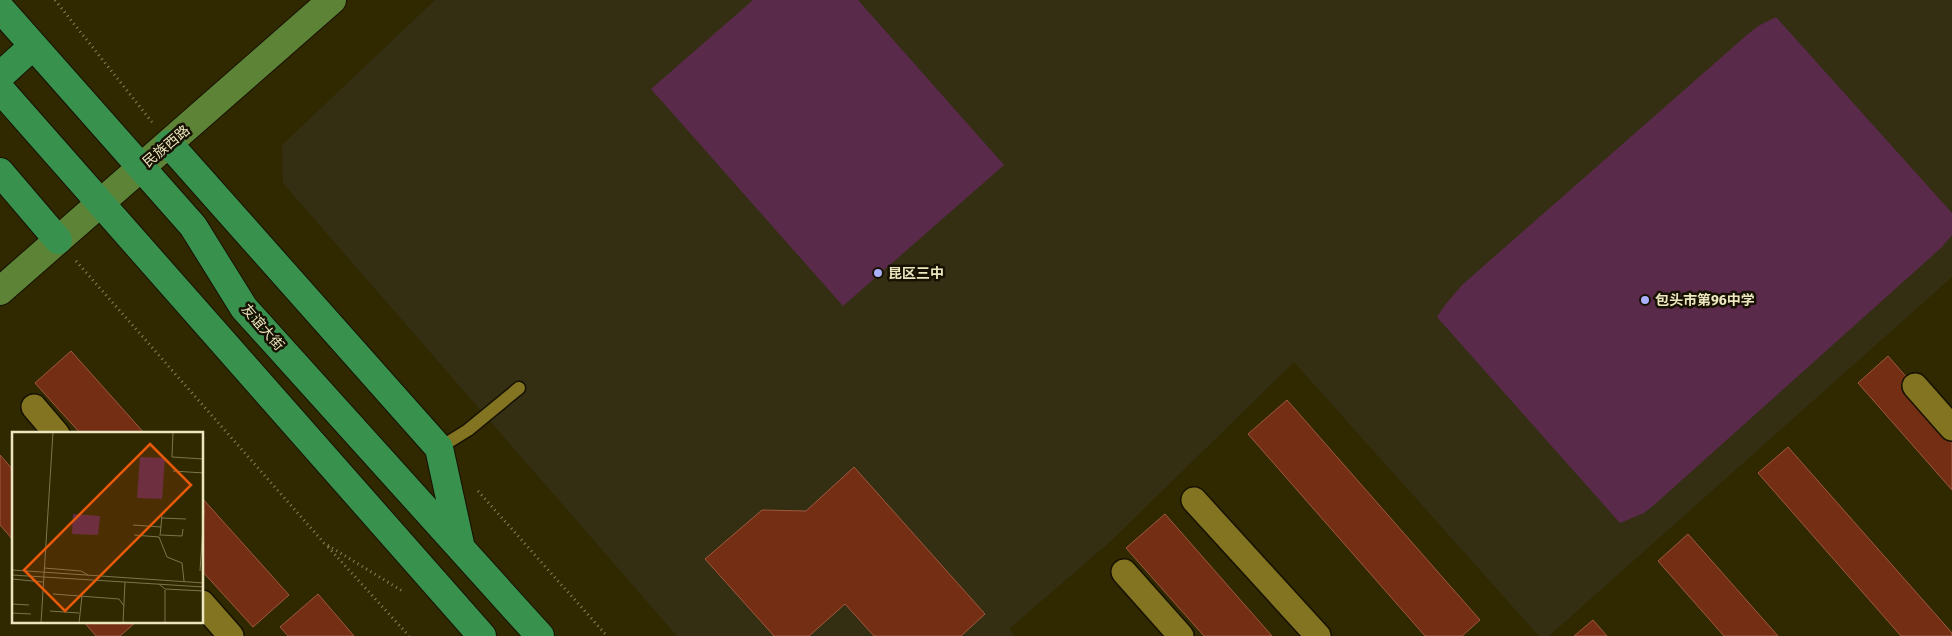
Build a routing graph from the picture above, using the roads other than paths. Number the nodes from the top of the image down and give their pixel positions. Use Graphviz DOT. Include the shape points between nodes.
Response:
graph roads {
  1 [pos="332,0"];
  2 [pos="0,8"];
  3 [pos="34,46"];
  4 [pos="0,76"];
  5 [pos="0,89"];
  6 [pos="169,144"];
  7 [pos="142,166"];
  8 [pos="0,172"];
  9 [pos="100,203"];
  10 [pos="58,240"];
  11 [pos="0,291"];
  12 [pos="244,308"];
  13 [pos="212,329"];
  14 [pos="1916,386"];
  15 [pos="520,388"];
  16 [pos="34,407"];
  17 [pos="1952,428"];
  18 [pos="55,432"];
  19 [pos="439,448"];
  20 [pos="1194,500"];
  21 [pos="460,546"];
  22 [pos="1124,572"];
  23 [pos="204,605"];
  24 [pos="231,636"];
  25 [pos="482,636"];
  26 [pos="540,636"];
  27 [pos="1181,636"];
  28 [pos="1318,636"];
  1 -- 6 [label="main road, 民族西路"];
  2 -- 3 [label="main road, 友谊大街"];
  3 -- 4 [label="main road"];
  3 -- 7 [label="main road, 友谊大街"];
  5 -- 9 [label="main road"];
  6 -- 7 [label="main road, 民族西路"];
  6 -- 19 [label="main road"];
  7 -- 9 [label="main road, 民族西路"];
  7 -- 12 [label="main road, 友谊大街" via="193,226"];
  8 -- 10 [label="main road"];
  9 -- 10 [label="main road, 民族西路"];
  9 -- 13 [label="main road"];
  10 -- 11 [label="main road, 民族西路"];
  12 -- 13 [label="main road"];
  12 -- 21 [label="main road, 友谊大街"];
  13 -- 25 [label="main road"];
  14 -- 17 [label="street"];
  15 -- 19 [label="lane" via="468,430"];
  16 -- 18 [label="street"];
  19 -- 21 [label="main road"];
  20 -- 28 [label="street"];
  21 -- 26 [label="main road, 友谊大街"];
  22 -- 27 [label="street"];
  23 -- 24 [label="street"];
}
